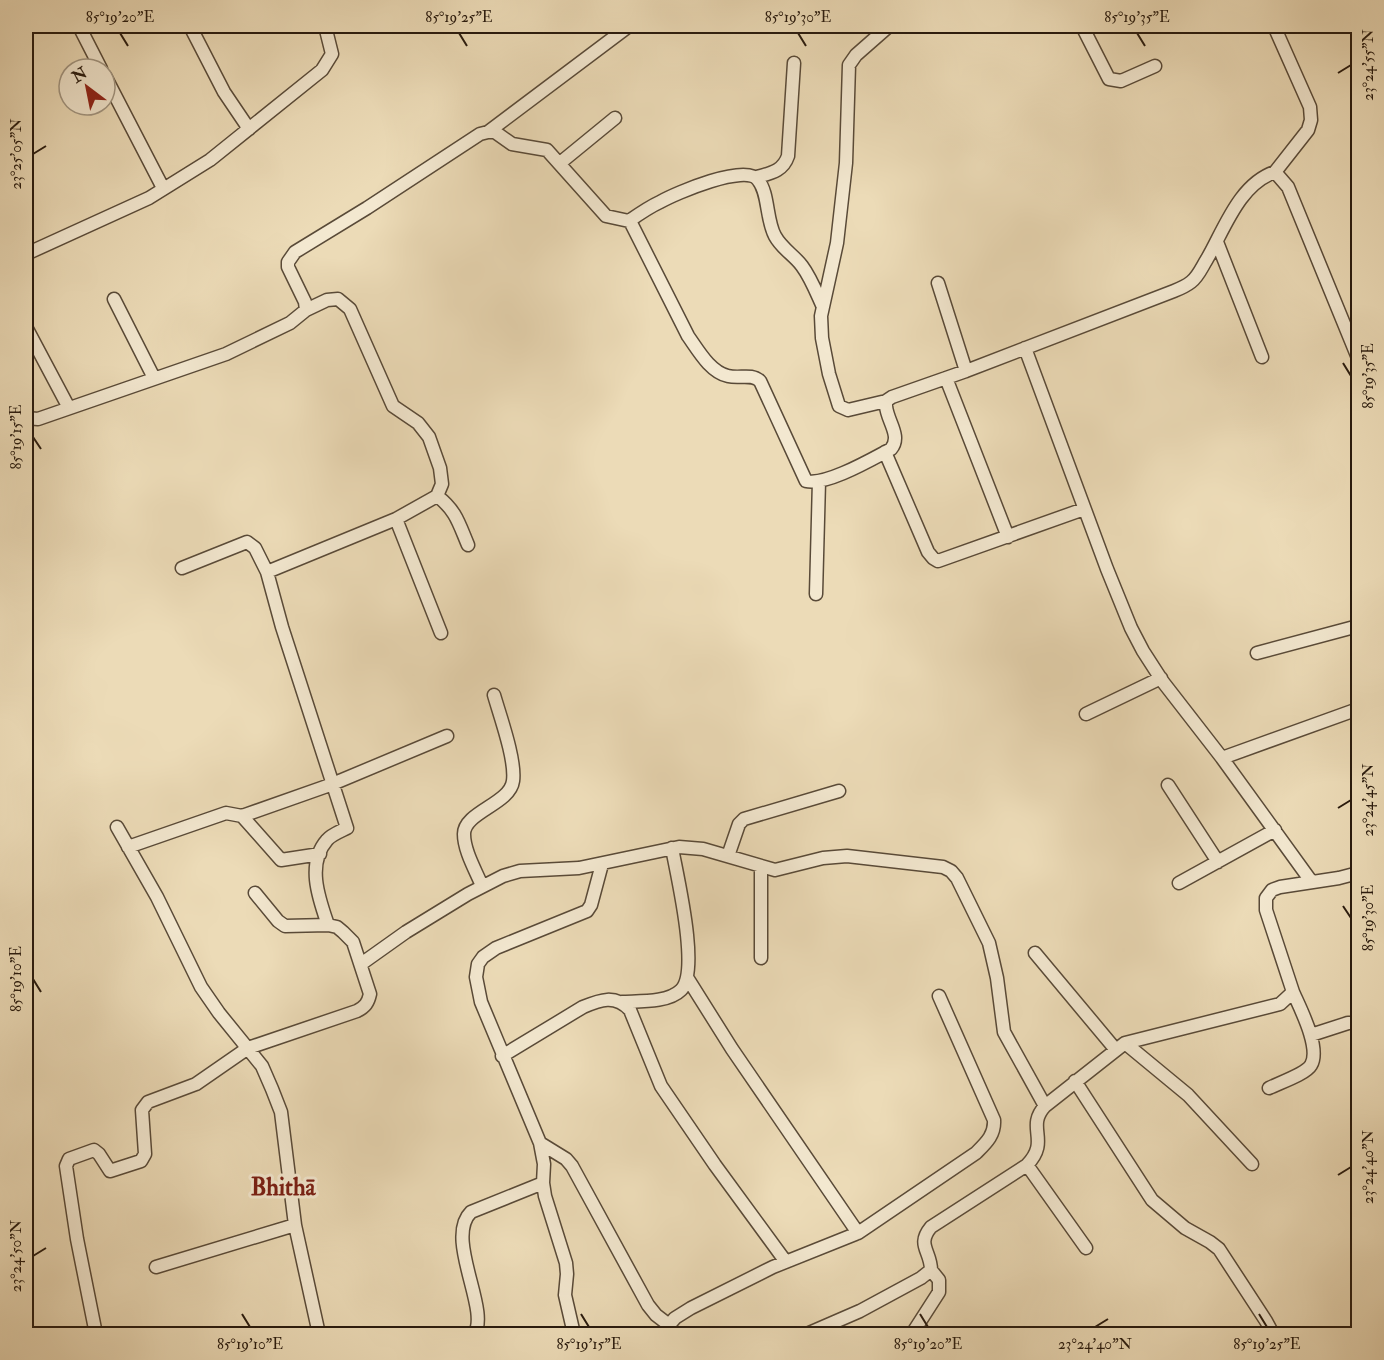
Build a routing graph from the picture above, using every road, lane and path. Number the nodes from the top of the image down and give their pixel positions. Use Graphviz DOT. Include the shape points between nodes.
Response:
graph roads {
  1 [pos="79,26"];
  2 [pos="190,26"];
  3 [pos="325,26"];
  4 [pos="629,26"];
  5 [pos="889,26"];
  6 [pos="1082,26"];
  7 [pos="1274,26"];
  8 [pos="95,57"];
  9 [pos="794,63"];
  10 [pos="1155,66"];
  11 [pos="117,99"];
  12 [pos="615,118"];
  13 [pos="249,129"];
  14 [pos="488,132"];
  15 [pos="560,163"];
  16 [pos="1275,172"];
  17 [pos="757,177"];
  18 [pos="163,188"];
  19 [pos="621,220"];
  20 [pos="1216,242"];
  21 [pos="26,254"];
  22 [pos="938,283"];
  23 [pos="114,299"];
  24 [pos="823,307"];
  25 [pos="306,310"];
  26 [pos="26,327"];
  27 [pos="1024,348"];
  28 [pos="1262,357"];
  29 [pos="1359,358"];
  30 [pos="966,371"];
  31 [pos="154,378"];
  32 [pos="946,378"];
  33 [pos="886,401"];
  34 [pos="69,408"];
  35 [pos="26,418"];
  36 [pos="885,452"];
  37 [pos="819,481"];
  38 [pos="437,496"];
  39 [pos="1084,509"];
  40 [pos="396,519"];
  41 [pos="1008,537"];
  42 [pos="468,545"];
  43 [pos="182,568"];
  44 [pos="267,572"];
  45 [pos="816,594"];
  46 [pos="1359,626"];
  47 [pos="441,633"];
  48 [pos="1257,653"];
  49 [pos="1161,678"];
  50 [pos="494,695"];
  51 [pos="1359,709"];
  52 [pos="1086,714"];
  53 [pos="447,736"];
  54 [pos="1222,758"];
  55 [pos="332,783"];
  56 [pos="1168,785"];
  57 [pos="839,791"];
  58 [pos="242,816"];
  59 [pos="117,827"];
  60 [pos="1275,830"];
  61 [pos="128,847"];
  62 [pos="672,848"];
  63 [pos="320,854"];
  64 [pos="728,856"];
  65 [pos="1218,862"];
  66 [pos="602,864"];
  67 [pos="761,867"];
  68 [pos="1357,877"];
  69 [pos="1311,881"];
  70 [pos="1179,883"];
  71 [pos="482,886"];
  72 [pos="255,893"];
  73 [pos="328,925"];
  74 [pos="1035,953"];
  75 [pos="760,958"];
  76 [pos="361,964"];
  77 [pos="688,979"];
  78 [pos="1293,992"];
  79 [pos="939,996"];
  80 [pos="622,1002"];
  81 [pos="1359,1023"];
  82 [pos="1311,1035"];
  83 [pos="1120,1047"];
  84 [pos="248,1048"];
  85 [pos="502,1056"];
  86 [pos="1076,1081"];
  87 [pos="1269,1088"];
  88 [pos="1044,1106"];
  89 [pos="540,1143"];
  90 [pos="1252,1164"];
  91 [pos="1028,1165"];
  92 [pos="543,1184"];
  93 [pos="295,1225"];
  94 [pos="858,1233"];
  95 [pos="1086,1248"];
  96 [pos="786,1262"];
  97 [pos="156,1267"];
  98 [pos="931,1270"];
  99 [pos="668,1330"];
  100 [pos="96,1335"];
  101 [pos="319,1335"];
  102 [pos="474,1335"];
  103 [pos="574,1335"];
  104 [pos="807,1335"];
  105 [pos="912,1335"];
  106 [pos="1273,1335"];
  1 -- 8 [label="street"];
  2 -- 13 [label="street" via="224,92"];
  3 -- 13 [label="street" via="332,54 322,70"];
  4 -- 14 [label="street"];
  5 -- 24 [label="street" via="849,65 846,163 837,243"];
  6 -- 10 [label="street" via="1109,79 1121,81"];
  7 -- 16 [label="street" via="1306,99 1311,120 1308,130"];
  9 -- 17 [label="street" via="788,156 779,170"];
  11 -- 18 [label="street"];
  12 -- 15 [label="street"];
  13 -- 18 [label="street" via="210,160"];
  14 -- 15 [label="street" via="518,145 547,150"];
  14 -- 25 [label="street" via="296,252 288,267"];
  15 -- 19 [label="street" via="602,213"];
  16 -- 20 [label="street" via="1253,186 1232,209"];
  16 -- 29 [label="street" via="1288,188"];
  17 -- 19 [label="street" via="727,176"];
  17 -- 24 [label="street" via="770,228 783,249 804,268"];
  18 -- 21 [label="street"];
  19 -- 37 [label="street" via="697,349 719,373 754,376 760,381 806,481"];
  20 -- 27 [label="street" via="1196,277 1183,287"];
  20 -- 28 [label="street"];
  22 -- 30 [label="street"];
  23 -- 31 [label="street"];
  24 -- 33 [label="street" via="822,338 839,406 848,410"];
  25 -- 31 [label="street" via="290,323 226,354"];
  25 -- 38 [label="street" via="338,299 350,309 393,406 418,423 435,449 442,484"];
  26 -- 34 [label="street"];
  27 -- 30 [label="street"];
  27 -- 39 [label="street"];
  30 -- 32 [label="street"];
  31 -- 34 [label="street"];
  32 -- 33 [label="street"];
  32 -- 41 [label="street"];
  33 -- 36 [label="street" via="896,437 895,444"];
  34 -- 35 [label="street" via="38,419"];
  36 -- 37 [label="street"];
  36 -- 41 [label="street" via="933,558 938,561"];
  37 -- 45 [label="street"];
  38 -- 40 [label="street"];
  38 -- 42 [label="street" via="449,504"];
  39 -- 41 [label="street"];
  39 -- 49 [label="street" via="1131,628"];
  40 -- 44 [label="street"];
  40 -- 47 [label="street"];
  43 -- 44 [label="street" via="247,542 255,548"];
  44 -- 55 [label="street"];
  46 -- 48 [label="street"];
  49 -- 52 [label="street"];
  49 -- 54 [label="street"];
  50 -- 71 [label="street" via="509,750 513,783 508,792 465,827 466,846"];
  51 -- 54 [label="street"];
  53 -- 55 [label="street"];
  54 -- 60 [label="street"];
  55 -- 58 [label="street"];
  55 -- 63 [label="street" via="347,828 327,839"];
  56 -- 65 [label="street"];
  57 -- 64 [label="street" via="744,819"];
  58 -- 61 [label="street" via="226,813"];
  58 -- 63 [label="street" via="281,860"];
  59 -- 61 [label="street"];
  60 -- 65 [label="street"];
  60 -- 69 [label="street"];
  61 -- 84 [label="street" via="201,987"];
  62 -- 64 [label="street" via="703,849"];
  62 -- 66 [label="street"];
  62 -- 77 [label="street" via="689,947"];
  63 -- 73 [label="street" via="315,883"];
  64 -- 67 [label="street"];
  65 -- 70 [label="street"];
  66 -- 71 [label="street" via="520,871"];
  66 -- 85 [label="street" via="587,911 496,948 478,964 476,977 481,1002"];
  67 -- 75 [label="street"];
  67 -- 88 [label="street" via="785,869 848,855 951,871 988,943 1004,1032"];
  68 -- 69 [label="street"];
  69 -- 78 [label="street" via="1280,886 1266,898 1266,910"];
  71 -- 76 [label="street"];
  72 -- 73 [label="street" via="285,926"];
  73 -- 76 [label="street" via="337,927 353,942"];
  74 -- 83 [label="street"];
  76 -- 84 [label="street" via="370,994 365,1007"];
  77 -- 80 [label="street" via="673,996"];
  77 -- 94 [label="street"];
  78 -- 82 [label="street"];
  78 -- 83 [label="street" via="1280,1004 1148,1036"];
  79 -- 94 [label="street" via="994,1120 994,1129 976,1153"];
  80 -- 85 [label="street" via="596,1001"];
  80 -- 96 [label="street" via="630,1010 661,1086"];
  81 -- 82 [label="street"];
  82 -- 87 [label="street" via="1311,1065"];
  83 -- 86 [label="street"];
  83 -- 90 [label="street" via="1170,1078"];
  84 -- 93 [label="street" via="262,1066 281,1112"];
  84 -- 100 [label="street" via="196,1084 144,1106 146,1154 141,1161 110,1171 94,1150 67,1162 76,1239"];
  85 -- 89 [label="street"];
  86 -- 88 [label="street"];
  86 -- 106 [label="street" via="1152,1200 1185,1228 1219,1249"];
  88 -- 91 [label="street" via="1037,1117 1038,1150"];
  89 -- 92 [label="street"];
  89 -- 99 [label="street" via="572,1166 648,1305"];
  91 -- 95 [label="street"];
  91 -- 98 [label="street" via="931,1227 923,1243"];
  92 -- 102 [label="street" via="471,1212 465,1218 461,1236 476,1314"];
  92 -- 103 [label="street" via="566,1263 565,1295"];
  93 -- 97 [label="street"];
  93 -- 101 [label="street"];
  94 -- 96 [label="street"];
  96 -- 99 [label="street" via="691,1308 675,1318"];
  98 -- 104 [label="street" via="860,1311"];
  98 -- 105 [label="street" via="939,1280 939,1292"];
}
